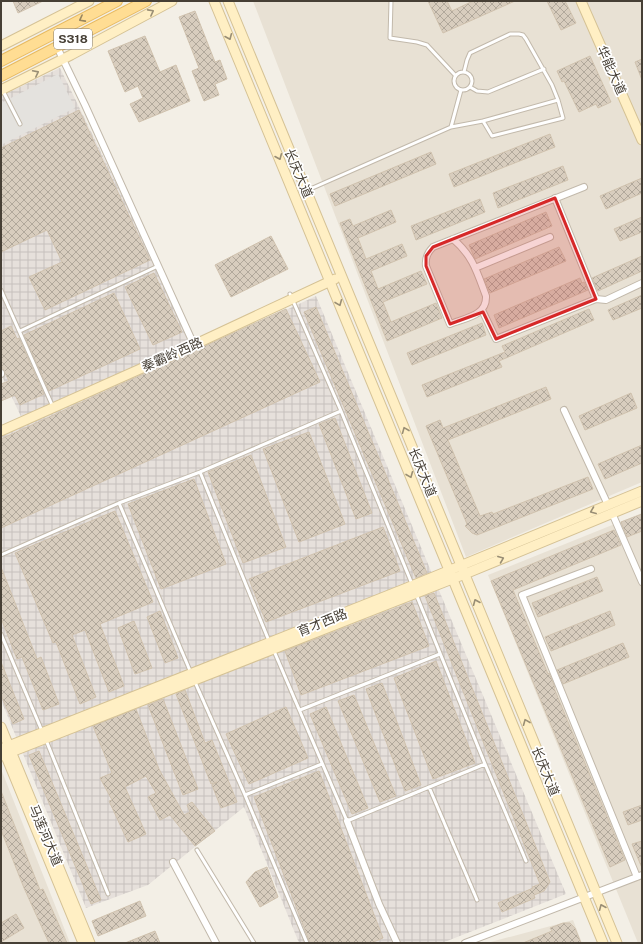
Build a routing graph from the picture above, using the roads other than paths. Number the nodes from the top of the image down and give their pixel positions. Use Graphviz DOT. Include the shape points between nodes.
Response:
graph roads {
  1 [pos="89,1"];
  2 [pos="117,1"];
  3 [pos="146,1"];
  4 [pos="172,1"];
  5 [pos="214,1"];
  6 [pos="228,1"];
  7 [pos="391,1"];
  8 [pos="581,1"];
  9 [pos="587,1"];
  10 [pos="1,46"];
  11 [pos="57,47"];
  12 [pos="63,59"];
  13 [pos="1,61"];
  14 [pos="544,69"];
  15 [pos="464,72"];
  16 [pos="456,75"];
  17 [pos="1,76"];
  18 [pos="470,86"];
  19 [pos="1,90"];
  20 [pos="461,90"];
  21 [pos="558,100"];
  22 [pos="483,121"];
  23 [pos="20,124"];
  24 [pos="451,127"];
  25 [pos="642,127"];
  26 [pos="642,140"];
  27 [pos="584,186"];
  28 [pos="306,191"];
  29 [pos="555,198"];
  30 [pos="550,237"];
  31 [pos="453,239"];
  32 [pos="158,266"];
  33 [pos="475,268"];
  34 [pos="341,273"];
  35 [pos="329,279"];
  36 [pos="642,283"];
  37 [pos="1,290"];
  38 [pos="291,297"];
  39 [pos="596,299"];
  40 [pos="482,310"];
  41 [pos="20,331"];
  42 [pos="193,342"];
  43 [pos="52,405"];
  44 [pos="564,410"];
  45 [pos="341,411"];
  46 [pos="1,426"];
  47 [pos="1,431"];
  48 [pos="200,472"];
  49 [pos="642,491"];
  50 [pos="642,501"];
  51 [pos="119,503"];
  52 [pos="610,509"];
  53 [pos="1,555"];
  54 [pos="463,569"];
  55 [pos="591,569"];
  56 [pos="451,574"];
  57 [pos="642,582"];
  58 [pos="414,589"];
  59 [pos="1,634"];
  60 [pos="271,646"];
  61 [pos="440,654"];
  62 [pos="193,676"];
  63 [pos="300,710"];
  64 [pos="1,727"];
  65 [pos="44,735"];
  66 [pos="4,750"];
  67 [pos="322,764"];
  68 [pos="485,764"];
  69 [pos="429,787"];
  70 [pos="245,795"];
  71 [pos="347,821"];
  72 [pos="197,850"];
  73 [pos="526,861"];
  74 [pos="173,862"];
  75 [pos="639,876"];
  76 [pos="596,892"];
  77 [pos="108,894"];
  78 [pos="584,897"];
  79 [pos="477,900"];
  80 [pos="83,943"];
  81 [pos="90,943"];
  82 [pos="216,943"];
  83 [pos="254,943"];
  84 [pos="306,943"];
  85 [pos="397,943"];
  86 [pos="465,943"];
  87 [pos="604,943"];
  88 [pos="617,943"];
  1 -- 10 [label="main road"];
  2 -- 13 [label="main road, S318, one-way"];
  3 -- 11 [label="main road, S318"];
  12 -- 4 [label="main road, one-way"];
  5 -- 35 [label="main road, 长庆大道, one-way"];
  6 -- 28 [label="main road, 长庆大道"];
  7 -- 16 [label="lane" via="390,38 427,45"];
  8 -- 26 [label="main road, 华能大道"];
  9 -- 25 [label="main road, 华能大道"];
  11 -- 12 [label="street"];
  11 -- 17 [label="main road, S318"];
  19 -- 12 [label="main road, one-way"];
  12 -- 32 [label="street"];
  14 -- 15 [label="lane" via="526,39 515,33 470,53"];
  14 -- 18 [label="lane" via="488,92 477,91"];
  14 -- 21 [label="lane"];
  15 -- 16 [label="lane"];
  15 -- 18 [label="lane" via="471,78"];
  16 -- 20 [label="lane" via="454,84"];
  18 -- 20 [label="lane"];
  19 -- 23 [label="lane"];
  20 -- 24 [label="lane"];
  21 -- 22 [label="lane"];
  21 -- 22 [label="lane" via="563,118 492,136"];
  22 -- 24 [label="lane"];
  24 -- 28 [label="lane"];
  27 -- 29 [label="street"];
  28 -- 34 [label="main road, 长庆大道"];
  29 -- 31 [label="street"];
  29 -- 39 [label="street"];
  30 -- 33 [label="street"];
  31 -- 33 [label="street" via="464,248"];
  31 -- 40 [label="street" via="429,251 426,266 450,324 478,314"];
  32 -- 41 [label="lane"];
  32 -- 42 [label="street"];
  33 -- 40 [label="street" via="486,296"];
  34 -- 35 [label="main road, 秦霸岭西路"];
  54 -- 34 [label="main road, 长庆大道, one-way"];
  35 -- 38 [label="main road, 秦霸岭西路"];
  35 -- 56 [label="main road, 长庆大道, one-way"];
  36 -- 39 [label="street" via="606,300"];
  37 -- 41 [label="lane"];
  38 -- 42 [label="main road, 秦霸岭西路"];
  38 -- 45 [label="lane"];
  39 -- 40 [label="street" via="496,339"];
  41 -- 43 [label="lane"];
  42 -- 43 [label="main road, 秦霸岭西路"];
  43 -- 46 [label="main road, 秦霸岭西路"];
  43 -- 47 [label="main road, 秦霸岭西路"];
  44 -- 52 [label="street"];
  45 -- 48 [label="lane"];
  45 -- 58 [label="lane"];
  48 -- 51 [label="lane"];
  48 -- 60 [label="lane"];
  49 -- 52 [label="main road, 育才西路"];
  50 -- 52 [label="main road, 育才西路"];
  51 -- 53 [label="lane"];
  51 -- 62 [label="lane"];
  52 -- 54 [label="main road, 育才西路"];
  52 -- 57 [label="street"];
  54 -- 56 [label="main road, 育才西路"];
  76 -- 54 [label="main road, 长庆大道, one-way"];
  55 -- 75 [label="street" via="522,595"];
  56 -- 58 [label="main road, 育才西路"];
  56 -- 78 [label="main road, 长庆大道"];
  58 -- 60 [label="main road, 育才西路"];
  58 -- 61 [label="lane"];
  59 -- 65 [label="lane"];
  60 -- 62 [label="main road, 育才西路"];
  60 -- 63 [label="lane"];
  61 -- 63 [label="lane"];
  61 -- 68 [label="lane"];
  62 -- 65 [label="main road, 育才西路"];
  62 -- 70 [label="lane"];
  63 -- 67 [label="lane"];
  64 -- 66 [label="main road, 马莲河大道"];
  65 -- 66 [label="main road, 育才西路"];
  65 -- 77 [label="lane"];
  66 -- 80 [label="main road, 马莲河大道"];
  66 -- 81 [label="main road, 马莲河大道"];
  67 -- 70 [label="lane"];
  67 -- 71 [label="lane"];
  68 -- 69 [label="lane"];
  68 -- 73 [label="lane"];
  69 -- 71 [label="lane"];
  69 -- 79 [label="lane"];
  70 -- 84 [label="lane"];
  71 -- 85 [label="street"];
  72 -- 83 [label="lane"];
  74 -- 82 [label="street"];
  75 -- 76 [label="street"];
  76 -- 78 [label="street"];
  88 -- 76 [label="main road, 长庆大道, one-way"];
  78 -- 86 [label="street"];
  78 -- 87 [label="main road, 长庆大道"];
}
